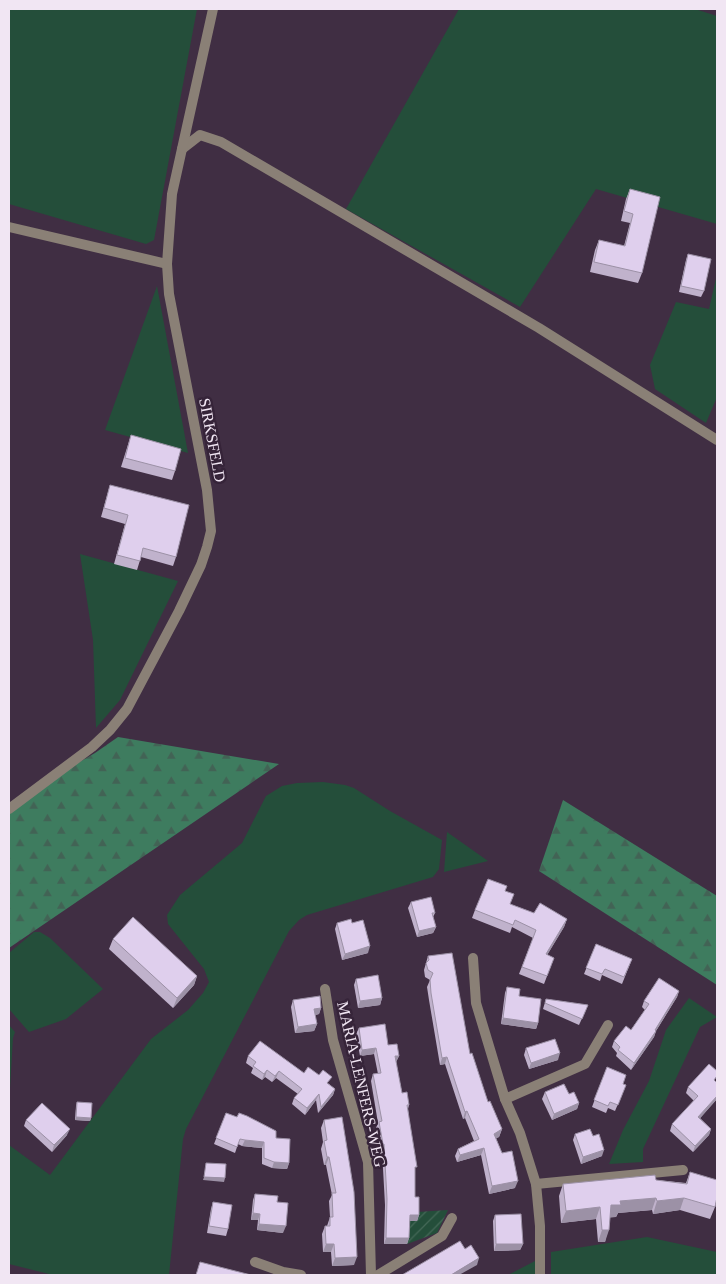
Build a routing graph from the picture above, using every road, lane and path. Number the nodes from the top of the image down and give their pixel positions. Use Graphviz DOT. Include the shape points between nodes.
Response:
graph roads {
  1 [pos="213,9"];
  2 [pos="182,149"];
  3 [pos="9,226"];
  4 [pos="167,264"];
  5 [pos="717,440"];
  6 [pos="9,809"];
  7 [pos="473,958"];
  8 [pos="324,989"];
  9 [pos="608,1026"];
  10 [pos="505,1099"];
  11 [pos="683,1170"];
  12 [pos="536,1184"];
  13 [pos="452,1218"];
  14 [pos="254,1262"];
  15 [pos="301,1275"];
  16 [pos="371,1275"];
  17 [pos="378,1275"];
  18 [pos="540,1275"];
  1 -- 2 [label="street, SIRKSFELD"];
  2 -- 4 [label="street, SIRKSFELD" via="172,194"];
  2 -- 5 [label="street" via="200,135 221,142 539,328"];
  3 -- 4 [label="street"];
  4 -- 6 [label="street, SIRKSFELD" via="169,294 207,490 211,531 207,547 179,611 127,709 92,747"];
  7 -- 10 [label="street" via="476,1003"];
  8 -- 16 [label="street, MARIA-LENFERS-WEG" via="333,1040 368,1162"];
  9 -- 10 [label="street" via="585,1064"];
  10 -- 12 [label="street"];
  11 -- 12 [label="street"];
  12 -- 18 [label="street"];
  13 -- 17 [label="street" via="442,1236"];
  14 -- 15 [label="street"];
}
